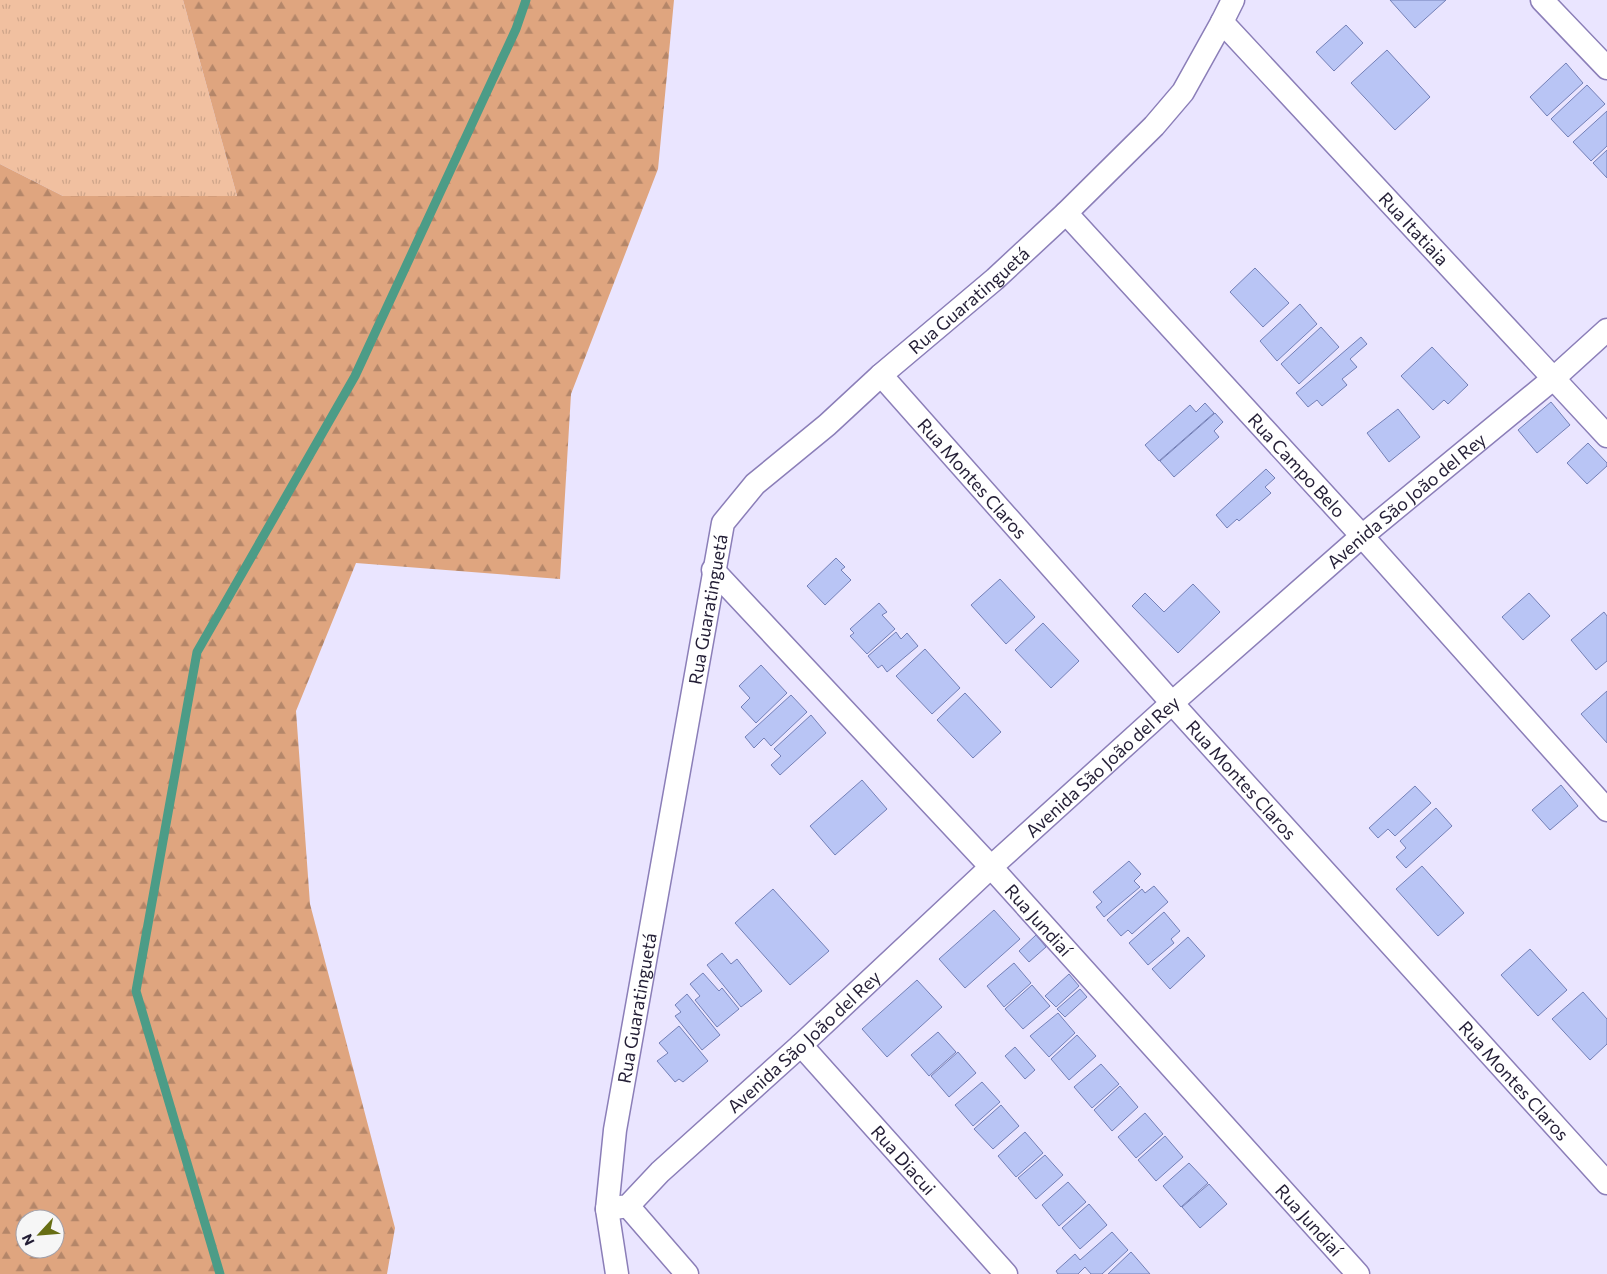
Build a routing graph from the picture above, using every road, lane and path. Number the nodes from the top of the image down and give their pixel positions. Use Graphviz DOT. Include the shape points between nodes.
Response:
graph roads {
  1 [pos="1233,0"];
  2 [pos="1542,0"];
  3 [pos="1222,22"];
  4 [pos="1607,68"];
  5 [pos="1066,213"];
  6 [pos="1607,330"];
  7 [pos="881,375"];
  8 [pos="1554,378"];
  9 [pos="1607,436"];
  10 [pos="1362,536"];
  11 [pos="714,570"];
  12 [pos="1172,704"];
  13 [pos="1607,810"];
  14 [pos="991,867"];
  15 [pos="801,1045"];
  16 [pos="1607,1183"];
  17 [pos="617,1207"];
  18 [pos="617,1274"];
  19 [pos="687,1274"];
  20 [pos="1006,1274"];
  21 [pos="1358,1274"];
  1 -- 3 [label="street, Rua Guaratinguetá"];
  2 -- 4 [label="street"];
  3 -- 5 [label="street, Rua Guaratinguetá" via="1183,92 1154,126"];
  3 -- 8 [label="street, Rua Itatiaia"];
  5 -- 7 [label="street, Rua Guaratinguetá"];
  5 -- 10 [label="street, Rua Campo Belo"];
  6 -- 8 [label="street, Avenida São João del Rey"];
  7 -- 11 [label="street, Rua Guaratinguetá" via="755,484 723,523"];
  7 -- 12 [label="street, Rua Montes Claros"];
  8 -- 9 [label="street, Rua Itatiaia"];
  8 -- 10 [label="street, Avenida São João del Rey"];
  10 -- 12 [label="street, Avenida São João del Rey"];
  10 -- 13 [label="street, Rua Campo Belo"];
  11 -- 14 [label="street, Rua Jundiaí"];
  11 -- 17 [label="street, Rua Guaratinguetá" via="615,1130"];
  12 -- 14 [label="street, Avenida São João del Rey"];
  12 -- 16 [label="street, Rua Montes Claros"];
  14 -- 15 [label="street, Avenida São João del Rey"];
  14 -- 21 [label="street, Rua Jundiaí"];
  15 -- 17 [label="street, Avenida São João del Rey"];
  15 -- 20 [label="street, Rua Diacui"];
  17 -- 18 [label="street, Rua Guaratinguetá"];
  17 -- 19 [label="street"];
}
